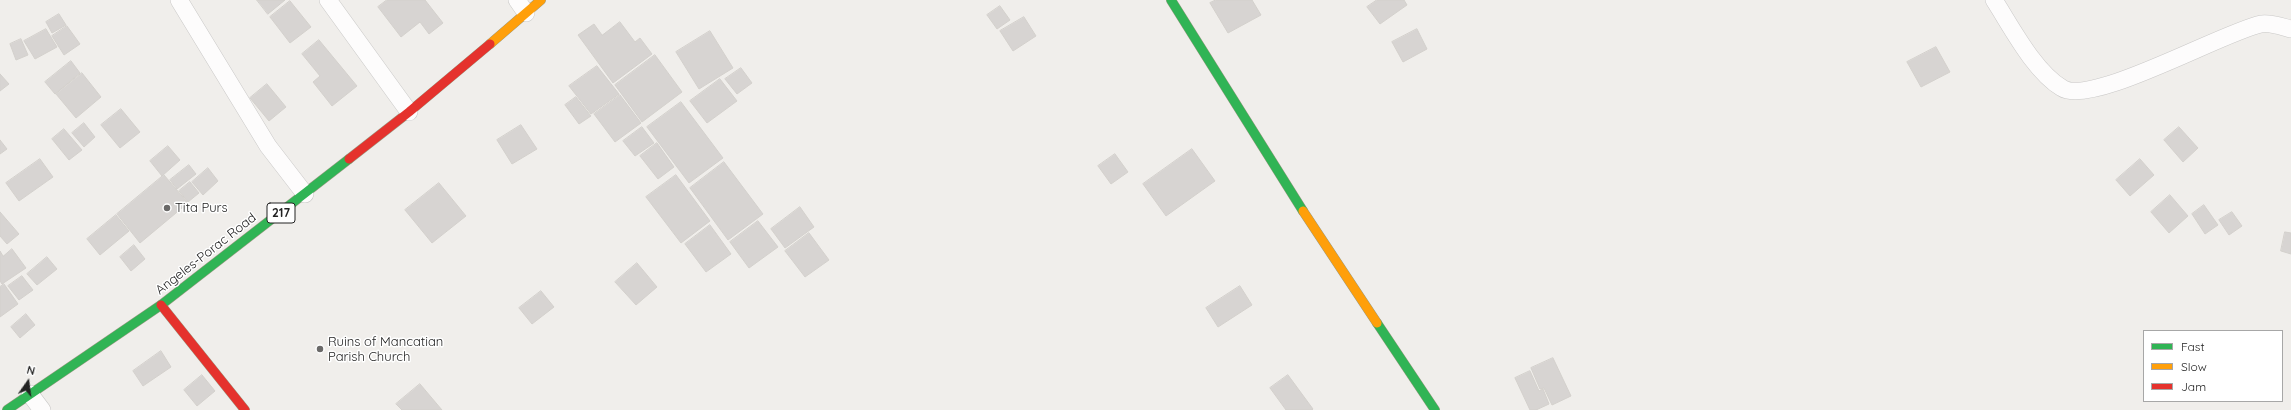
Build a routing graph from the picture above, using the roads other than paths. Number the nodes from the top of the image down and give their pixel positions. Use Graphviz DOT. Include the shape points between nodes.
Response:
graph roads {
  1 [pos="179,0"];
  2 [pos="328,0"];
  3 [pos="541,0"];
  4 [pos="1171,0"];
  5 [pos="1994,0"];
  6 [pos="522,6"];
  7 [pos="2291,29"];
  8 [pos="409,112"];
  9 [pos="305,194"];
  10 [pos="161,305"];
  11 [pos="30,394"];
  12 [pos="8,410"];
  13 [pos="42,410"];
  14 [pos="244,410"];
  15 [pos="1435,410"];
  1 -- 9 [label="lane" via="268,146"];
  2 -- 8 [label="lane"];
  3 -- 6 [label="main road, Angeles-Porac Road / 217"];
  4 -- 15 [label="main road" via="1310,222"];
  5 -- 7 [label="lane" via="2046,76 2063,90 2088,91 2121,81 2263,23"];
  6 -- 8 [label="main road, Angeles-Porac Road / 217"];
  8 -- 9 [label="main road, Angeles-Porac Road / 217"];
  9 -- 10 [label="main road, Angeles-Porac Road / 217"];
  10 -- 11 [label="main road, Angeles-Porac Road / 217"];
  10 -- 14 [label="main road"];
  11 -- 12 [label="main road, Angeles-Porac Road / 217"];
  11 -- 13 [label="lane"];
}
